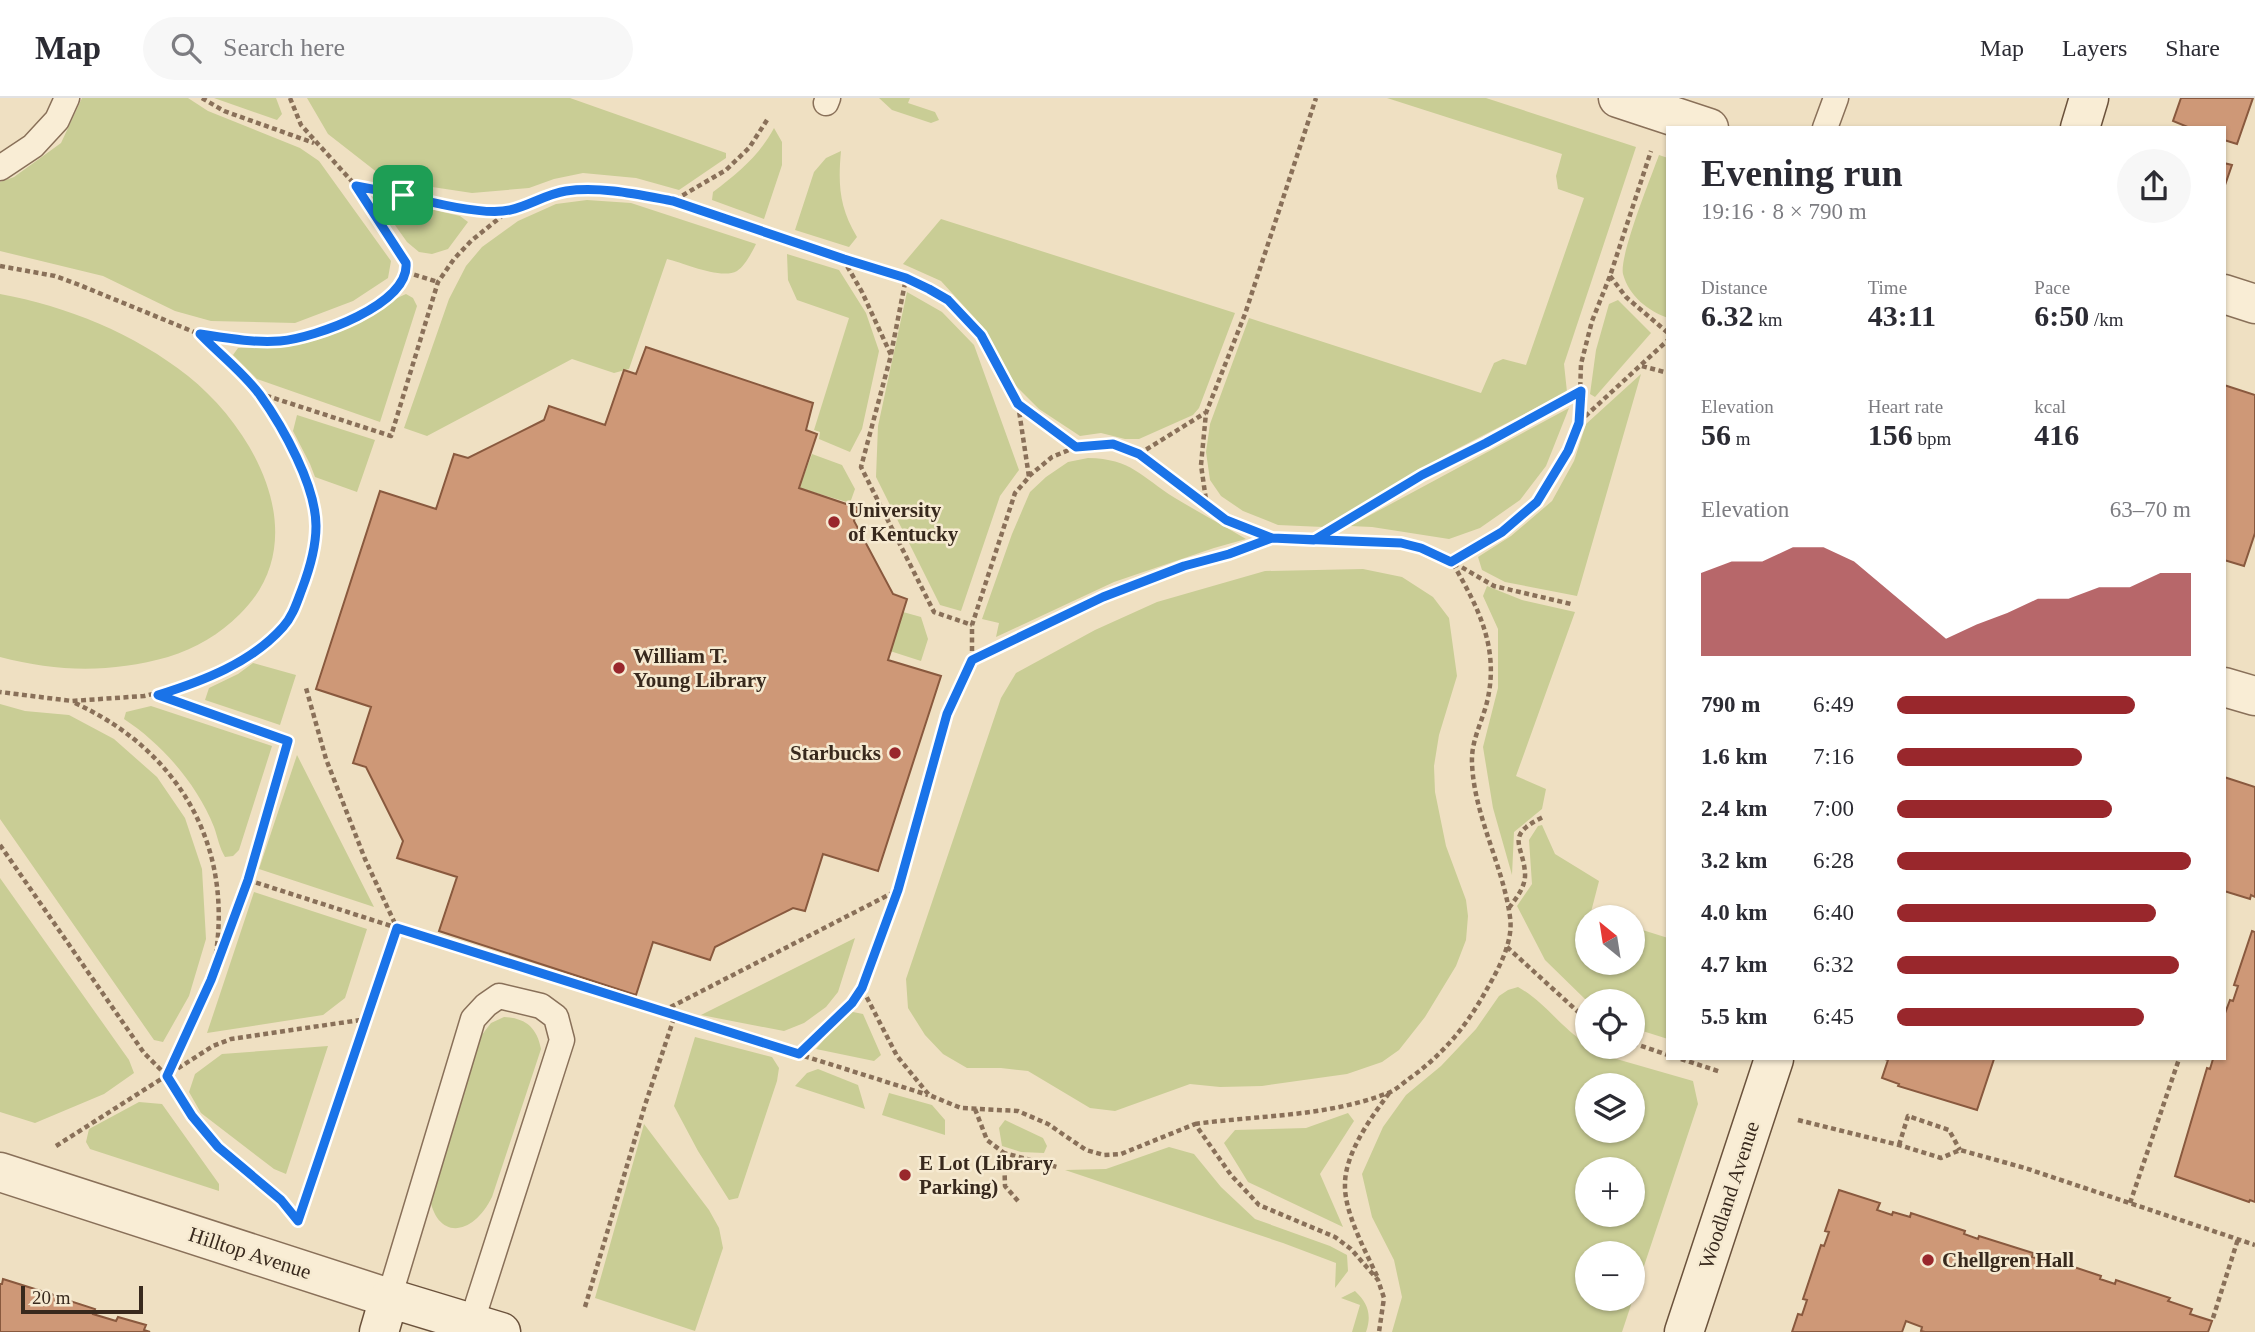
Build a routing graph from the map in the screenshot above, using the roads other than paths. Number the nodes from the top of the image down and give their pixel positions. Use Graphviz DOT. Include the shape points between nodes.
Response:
graph roads {
  1 [pos="66,98"];
  2 [pos="1618,98"];
  3 [pos="1836,98"];
  4 [pos="2089,98"];
  5 [pos="1659,107"];
  6 [pos="1704,126"];
  7 [pos="1826,126"];
  8 [pos="2081,126"];
  9 [pos="0,168"];
  10 [pos="2226,295"];
  11 [pos="2255,304"];
  12 [pos="2226,688"];
  13 [pos="2255,696"];
  14 [pos="1774,1060"];
  15 [pos="0,1172"];
  16 [pos="384,1315"];
  17 [pos="480,1329"];
  18 [pos="1684,1332"];
  1 -- 9 [label="lane" via="57,120 33,146"];
  2 -- 5 [label="street"];
  3 -- 7 [label="lane"];
  4 -- 8 [label="street"];
  5 -- 6 [label="street"];
  10 -- 11 [label="street"];
  12 -- 13 [label="street"];
  14 -- 18 [label="street, Woodland Avenue"];
  15 -- 16 [label="street, Hilltop Avenue"];
  16 -- 17 [label="street, Hilltop Avenue"];
  16 -- 17 [label="lane" via="473,1019 499,996 541,1006 556,1017 562,1040"];
}
